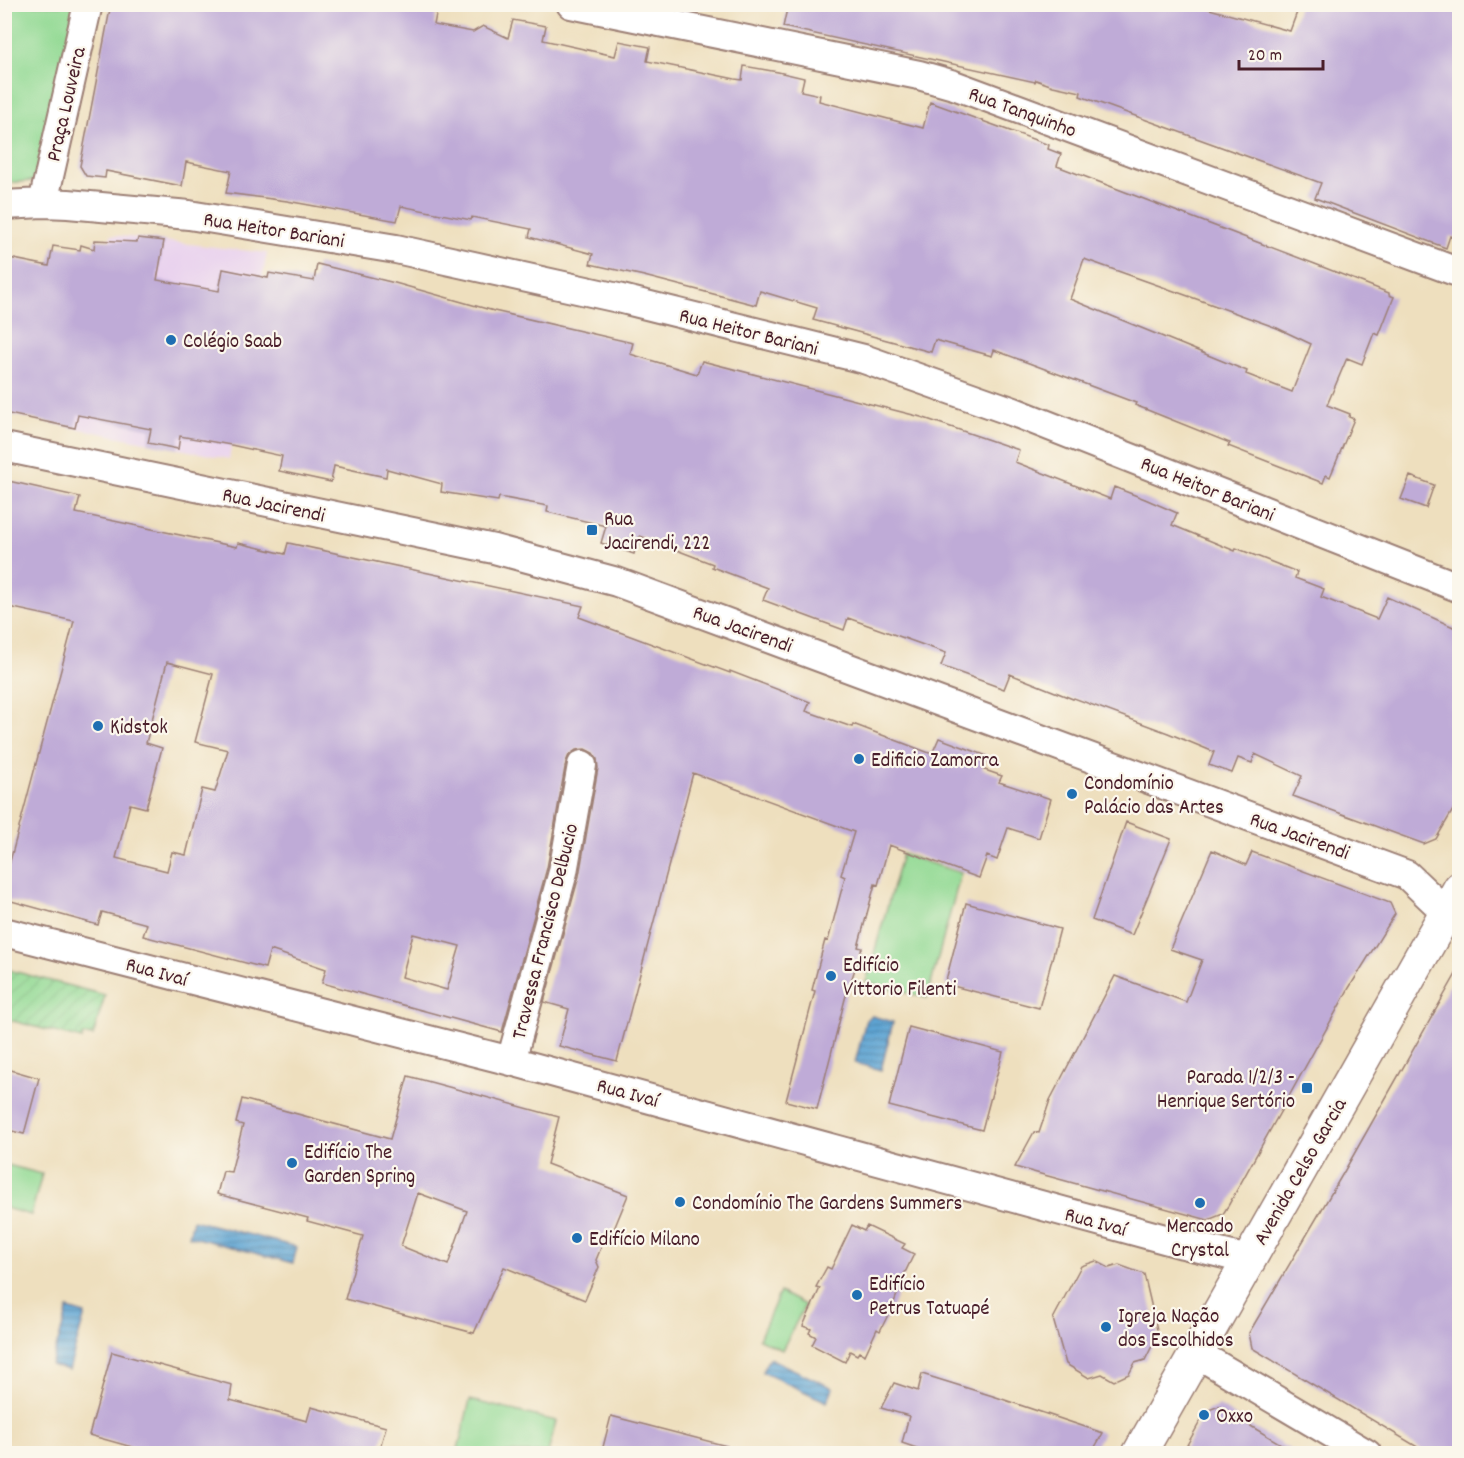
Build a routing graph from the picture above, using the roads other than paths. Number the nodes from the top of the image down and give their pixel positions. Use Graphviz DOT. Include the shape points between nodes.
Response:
graph roads {
  1 [pos="88,4"];
  2 [pos="571,4"];
  3 [pos="43,203"];
  4 [pos="4,206"];
  5 [pos="1460,273"];
  6 [pos="4,447"];
  7 [pos="1460,588"];
  8 [pos="582,765"];
  9 [pos="1453,900"];
  10 [pos="4,932"];
  11 [pos="511,1061"];
  12 [pos="1248,1260"];
  13 [pos="1196,1353"];
  14 [pos="1139,1454"];
  15 [pos="1366,1454"];
  1 -- 3 [label="street, Praça Louveira"];
  2 -- 5 [label="street, Rua Tanquinho" via="954,85"];
  3 -- 4 [label="street, Rua Heitor Bariani"];
  3 -- 7 [label="street, Rua Heitor Bariani" via="189,215 396,249 618,298 864,359 1014,412"];
  6 -- 9 [label="street, Rua Jacirendi" via="494,549 616,582 1407,875"];
  8 -- 11 [label="street, Travessa Francisco Delbucio" via="563,872"];
  9 -- 12 [label="main road, Avenida Celso Garcia"];
  10 -- 11 [label="street, Rua Ivaí"];
  11 -- 12 [label="street, Rua Ivaí"];
  12 -- 13 [label="main road, Avenida Celso Garcia"];
  13 -- 14 [label="main road, Avenida Celso Garcia"];
  13 -- 15 [label="street"];
}
